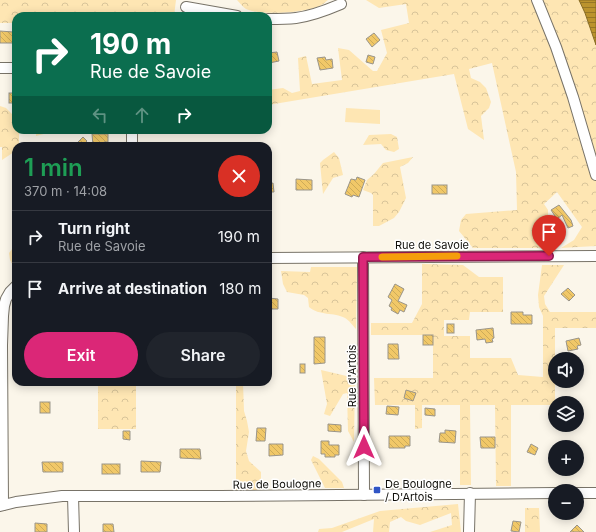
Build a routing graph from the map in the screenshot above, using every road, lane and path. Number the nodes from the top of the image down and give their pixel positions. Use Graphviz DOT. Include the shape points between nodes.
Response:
graph roads {
  1 [pos="537,0"];
  2 [pos="341,4"];
  3 [pos="186,8"];
  4 [pos="211,12"];
  5 [pos="272,18"];
  6 [pos="0,68"];
  7 [pos="12,68"];
  8 [pos="596,175"];
  9 [pos="596,256"];
  10 [pos="363,257"];
  11 [pos="272,258"];
  12 [pos="12,290"];
  13 [pos="1,345"];
  14 [pos="470,493"];
  15 [pos="548,493"];
  16 [pos="584,493"];
  17 [pos="596,493"];
  18 [pos="364,495"];
  19 [pos="73,496"];
  20 [pos="2,506"];
  21 [pos="74,532"];
  22 [pos="469,532"];
  1 -- 8 [label="street" via="573,97"];
  2 -- 5 [label="street" via="297,18"];
  3 -- 4 [label="street"];
  6 -- 7 [label="street"];
  9 -- 10 [label="street, Rue de Savoie"];
  10 -- 11 [label="street, Rue de Savoie"];
  10 -- 18 [label="street, Rue d'Artois"];
  12 -- 13 [label="street" via="4,306"];
  13 -- 20 [label="street"];
  14 -- 15 [label="street, Rue de Boulogne"];
  14 -- 18 [label="street, Rue de Boulogne"];
  14 -- 22 [label="street"];
  16 -- 17 [label="street"];
  18 -- 19 [label="street, Rue de Boulogne"];
  19 -- 20 [label="street, Rue de Boulogne" via="16,502"];
  19 -- 21 [label="street"];
}
